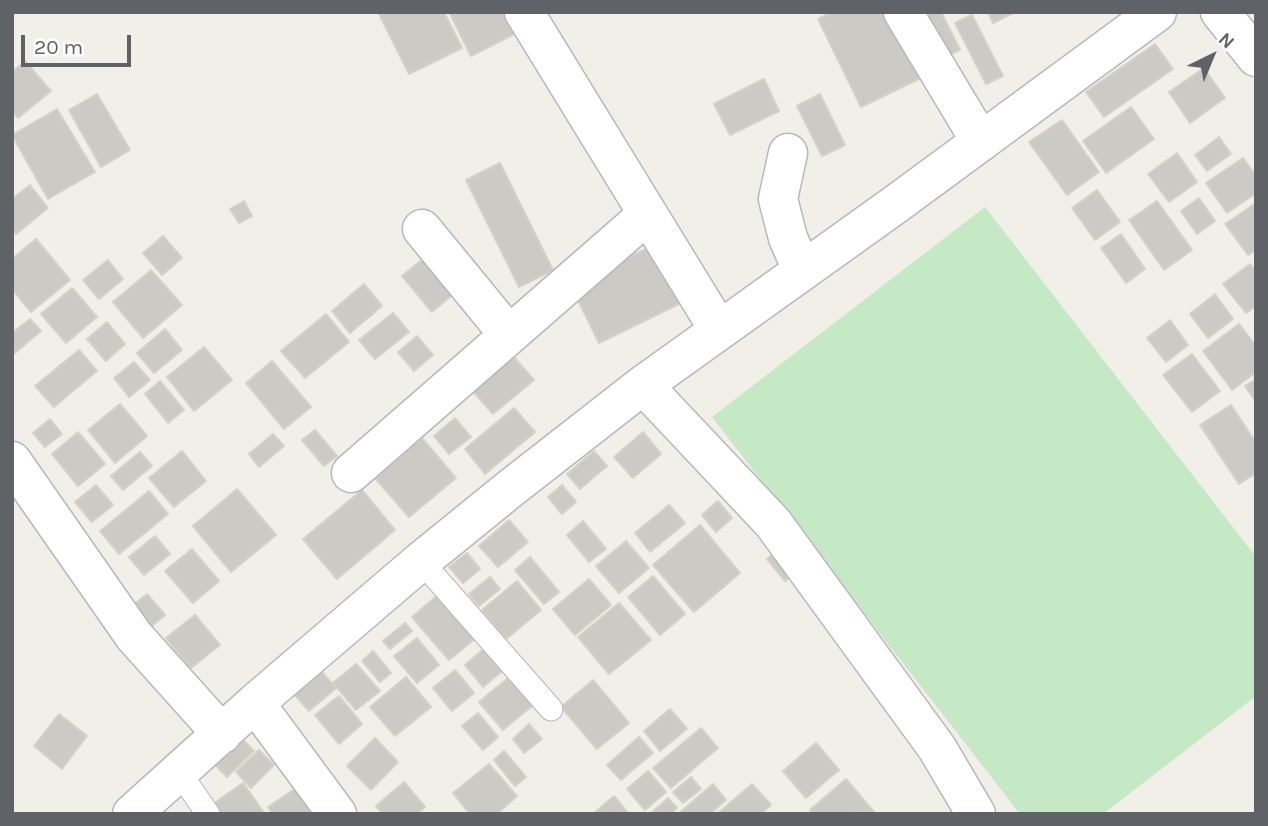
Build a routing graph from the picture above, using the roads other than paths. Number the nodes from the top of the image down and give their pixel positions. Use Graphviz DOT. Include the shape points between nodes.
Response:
graph roads {
  1 [pos="524,12"];
  2 [pos="903,12"];
  3 [pos="1157,12"];
  4 [pos="1220,12"];
  5 [pos="1256,57"];
  6 [pos="982,142"];
  7 [pos="788,153"];
  8 [pos="648,214"];
  9 [pos="422,229"];
  10 [pos="802,270"];
  11 [pos="719,330"];
  12 [pos="509,335"];
  13 [pos="643,385"];
  14 [pos="12,461"];
  15 [pos="351,472"];
  16 [pos="421,561"];
  17 [pos="255,703"];
  18 [pos="551,709"];
  19 [pos="222,734"];
  20 [pos="179,772"];
  21 [pos="132,814"];
  22 [pos="208,814"];
  23 [pos="337,814"];
  24 [pos="976,814"];
  1 -- 8 [label="street"];
  2 -- 6 [label="street"];
  3 -- 6 [label="street"];
  4 -- 5 [label="street"];
  6 -- 10 [label="street"];
  7 -- 10 [label="street" via="778,199"];
  8 -- 11 [label="street"];
  8 -- 12 [label="street"];
  9 -- 12 [label="street"];
  10 -- 11 [label="street"];
  11 -- 13 [label="street"];
  12 -- 15 [label="street"];
  13 -- 16 [label="street"];
  13 -- 24 [label="street" via="773,523 937,748"];
  14 -- 19 [label="street" via="134,636"];
  16 -- 17 [label="street"];
  16 -- 18 [label="lane"];
  17 -- 19 [label="street"];
  17 -- 23 [label="street"];
  19 -- 20 [label="street"];
  20 -- 21 [label="street"];
  20 -- 22 [label="lane"];
}
